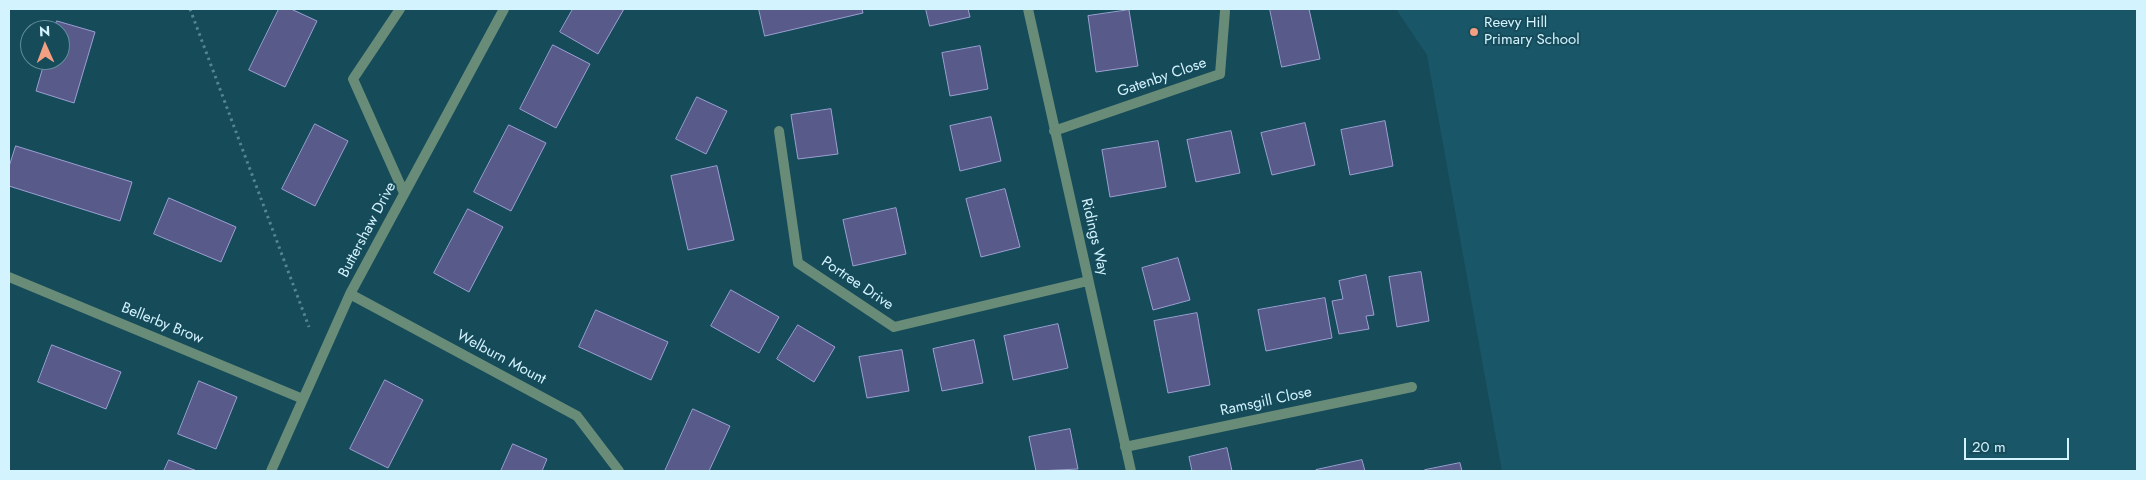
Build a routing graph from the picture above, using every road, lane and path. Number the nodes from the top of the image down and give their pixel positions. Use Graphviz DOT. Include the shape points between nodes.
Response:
graph roads {
  1 [pos="190,9"];
  2 [pos="400,9"];
  3 [pos="504,9"];
  4 [pos="1028,9"];
  5 [pos="1225,11"];
  6 [pos="779,131"];
  7 [pos="1054,132"];
  8 [pos="404,193"];
  9 [pos="9,277"];
  10 [pos="1088,281"];
  11 [pos="350,294"];
  12 [pos="321,359"];
  13 [pos="1412,387"];
  14 [pos="303,399"];
  15 [pos="1126,447"];
  16 [pos="271,471"];
  17 [pos="619,471"];
  18 [pos="1131,471"];
  1 -- 12 [label="path"];
  2 -- 8 [label="street" via="353,79"];
  3 -- 8 [label="street, Buttershaw Drive"];
  4 -- 7 [label="street, Ridings Way"];
  5 -- 7 [label="street, Gatenby Close" via="1220,74"];
  6 -- 10 [label="street, Portree Drive" via="798,263 894,327"];
  7 -- 10 [label="street, Ridings Way"];
  8 -- 11 [label="street, Buttershaw Drive"];
  9 -- 14 [label="street, Bellerby Brow"];
  10 -- 15 [label="street, Ridings Way"];
  11 -- 12 [label="street, Buttershaw Drive"];
  11 -- 17 [label="street, Welburn Mount" via="577,416"];
  12 -- 14 [label="street, Buttershaw Drive"];
  13 -- 15 [label="street, Ramsgill Close"];
  14 -- 16 [label="street, Buttershaw Drive"];
  15 -- 18 [label="street, Ridings Way"];
}
